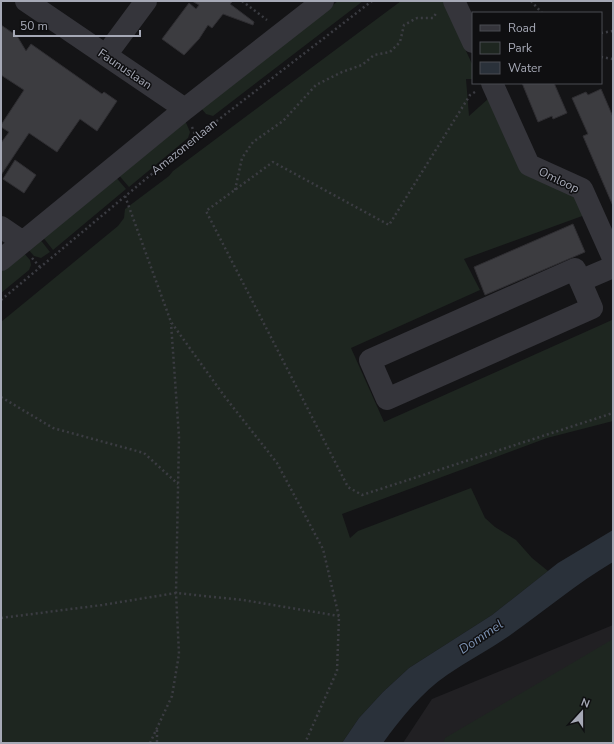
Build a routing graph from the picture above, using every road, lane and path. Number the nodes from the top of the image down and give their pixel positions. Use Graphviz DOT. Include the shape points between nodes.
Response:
graph roads {
  1 [pos="26,1"];
  2 [pos="146,1"];
  3 [pos="242,1"];
  4 [pos="323,1"];
  5 [pos="372,1"];
  6 [pos="531,1"];
  7 [pos="447,4"];
  8 [pos="541,12"];
  9 [pos="613,31"];
  10 [pos="284,33"];
  11 [pos="602,34"];
  12 [pos="472,41"];
  13 [pos="106,55"];
  14 [pos="602,57"];
  15 [pos="613,59"];
  16 [pos="492,84"];
  17 [pos="185,109"];
  18 [pos="235,190"];
  19 [pos="125,196"];
  20 [pos="1,227"];
  21 [pos="23,242"];
  22 [pos="613,258"];
  23 [pos="1,260"];
  24 [pos="613,267"];
  25 [pos="580,282"];
  26 [pos="1,300"];
  27 [pos="171,322"];
  28 [pos="1,397"];
  29 [pos="613,413"];
  30 [pos="178,484"];
  31 [pos="176,593"];
  32 [pos="339,616"];
  33 [pos="1,618"];
  34 [pos="157,729"];
  35 [pos="150,743"];
  36 [pos="157,743"];
  37 [pos="305,743"];
  1 -- 13 [label="street, Faunuslaan"];
  2 -- 13 [label="street"];
  3 -- 10 [label="path"];
  4 -- 10 [label="street"];
  5 -- 19 [label="path, Amazonenlaan" via="196,137"];
  6 -- 8 [label="path"];
  7 -- 12 [label="street"];
  7 -- 18 [label="path" via="433,18 417,18 404,25 400,42 390,52 374,55 362,65 316,86 283,121 253,142 242,158"];
  9 -- 11 [label="path"];
  10 -- 17 [label="street"];
  13 -- 17 [label="street, Faunuslaan"];
  14 -- 15 [label="path"];
  16 -- 18 [label="path" via="470,95 389,225 273,162"];
  16 -- 22 [label="street, Omloop" via="529,165 582,189"];
  17 -- 21 [label="street"];
  18 -- 29 [label="path" via="206,211 348,487 362,495"];
  19 -- 26 [label="path, Amazonenlaan"];
  19 -- 27 [label="path"];
  20 -- 21 [label="street"];
  21 -- 23 [label="street"];
  24 -- 25 [label="street"];
  25 -- 25 [label="street" via="575,269 370,360 387,399 592,308"];
  27 -- 30 [label="path" via="179,436"];
  27 -- 32 [label="path" via="224,397 277,463 323,549"];
  28 -- 30 [label="path" via="53,428 144,453"];
  30 -- 31 [label="path"];
  31 -- 32 [label="path" via="243,600"];
  31 -- 33 [label="path"];
  31 -- 34 [label="path" via="179,654 172,696"];
  32 -- 37 [label="path" via="337,671"];
  34 -- 35 [label="path"];
  34 -- 36 [label="path"];
}
